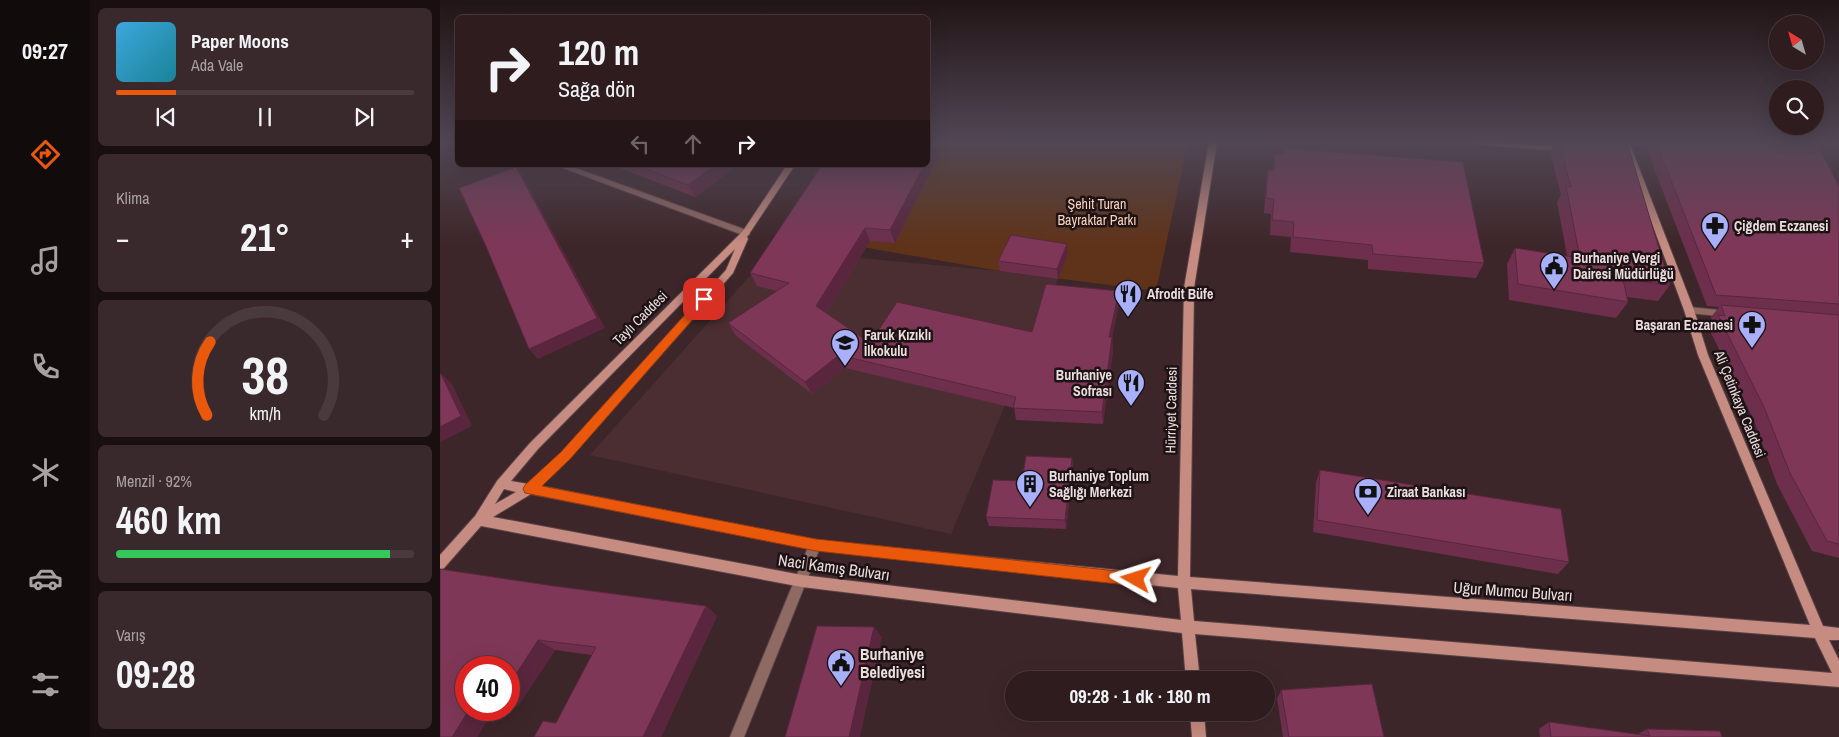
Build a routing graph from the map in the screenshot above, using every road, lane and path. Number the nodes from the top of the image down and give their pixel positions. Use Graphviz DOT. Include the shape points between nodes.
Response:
graph roads {
  1 [pos="590,176"];
  2 [pos="783,176"];
  3 [pos="1207,176"];
  4 [pos="1634,176"];
  5 [pos="746,233"];
  6 [pos="1689,310"];
  7 [pos="1740,315"];
  8 [pos="501,484"];
  9 [pos="530,489"];
  10 [pos="479,520"];
  11 [pos="816,545"];
  12 [pos="440,564"];
  13 [pos="802,581"];
  14 [pos="1184,583"];
  15 [pos="1188,627"];
  16 [pos="1819,632"];
  17 [pos="1839,634"];
  18 [pos="1192,671"];
  19 [pos="1839,674"];
  20 [pos="1839,680"];
  21 [pos="1197,721"];
  22 [pos="737,737"];
  23 [pos="1199,737"];
  1 -- 5 [label="street"];
  2 -- 5 [label="street, Taylı Caddesi"];
  3 -- 14 [label="street, Hürriyet Caddesi" via="1189,288"];
  4 -- 6 [label="street, Ali Çetinkaya Caddesi"];
  5 -- 8 [label="street, Taylı Caddesi" via="534,446"];
  5 -- 9 [label="street, Taylı Caddesi" via="730,271 566,455"];
  6 -- 7 [label="street"];
  6 -- 16 [label="street, Ali Çetinkaya Caddesi" via="1703,355"];
  8 -- 9 [label="street"];
  8 -- 10 [label="street, Taylı Caddesi"];
  9 -- 10 [label="street, Taylı Caddesi"];
  9 -- 11 [label="street, Naci Kamış Bulvarı"];
  10 -- 12 [label="street, Taylı Caddesi"];
  10 -- 13 [label="street, Naci Kamış Bulvarı"];
  11 -- 13 [label="street"];
  11 -- 14 [label="street, Naci Kamış Bulvarı"];
  13 -- 15 [label="street, Naci Kamış Bulvarı"];
  13 -- 22 [label="street"];
  14 -- 15 [label="street, Hürriyet Caddesi"];
  14 -- 16 [label="street, Uğur Mumcu Bulvarı"];
  15 -- 18 [label="street, Hürriyet Caddesi"];
  15 -- 20 [label="street"];
  16 -- 17 [label="street, Uğur Mumcu Bulvarı"];
  16 -- 19 [label="street, Ali Çetinkaya Caddesi"];
  21 -- 23 [label="street"];
}
